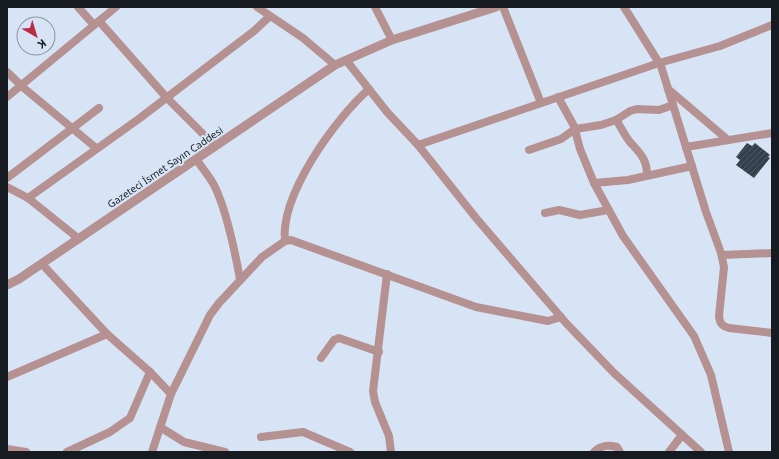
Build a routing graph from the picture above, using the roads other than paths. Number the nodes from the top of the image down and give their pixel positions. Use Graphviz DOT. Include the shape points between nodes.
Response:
graph roads {
  1 [pos="78,7"];
  2 [pos="116,7"];
  3 [pos="258,7"];
  4 [pos="375,7"];
  5 [pos="496,7"];
  6 [pos="502,7"];
  7 [pos="624,7"];
  8 [pos="270,16"];
  9 [pos="96,23"];
  10 [pos="772,25"];
  11 [pos="392,40"];
  12 [pos="346,60"];
  13 [pos="659,63"];
  14 [pos="335,65"];
  15 [pos="7,72"];
  16 [pos="22,86"];
  17 [pos="668,88"];
  18 [pos="369,89"];
  19 [pos="7,97"];
  20 [pos="558,97"];
  21 [pos="167,98"];
  22 [pos="541,102"];
  23 [pos="673,105"];
  24 [pos="99,108"];
  25 [pos="616,120"];
  26 [pos="73,127"];
  27 [pos="575,129"];
  28 [pos="772,133"];
  29 [pos="728,140"];
  30 [pos="418,145"];
  31 [pos="215,146"];
  32 [pos="96,148"];
  33 [pos="686,148"];
  34 [pos="529,150"];
  35 [pos="196,159"];
  36 [pos="692,166"];
  37 [pos="647,175"];
  38 [pos="7,178"];
  39 [pos="594,183"];
  40 [pos="7,187"];
  41 [pos="28,198"];
  42 [pos="608,210"];
  43 [pos="545,213"];
  44 [pos="79,239"];
  45 [pos="285,241"];
  46 [pos="772,253"];
  47 [pos="722,255"];
  48 [pos="42,264"];
  49 [pos="387,274"];
  50 [pos="240,280"];
  51 [pos="7,285"];
  52 [pos="561,316"];
  53 [pos="772,333"];
  54 [pos="107,334"];
  55 [pos="379,352"];
  56 [pos="321,358"];
  57 [pos="150,372"];
  58 [pos="7,377"];
  59 [pos="171,394"];
  60 [pos="160,427"];
  61 [pos="682,435"];
  62 [pos="262,436"];
  63 [pos="7,449"];
  64 [pos="26,452"];
  65 [pos="67,452"];
  66 [pos="152,452"];
  67 [pos="225,452"];
  68 [pos="350,452"];
  69 [pos="391,452"];
  70 [pos="594,452"];
  71 [pos="620,452"];
  72 [pos="669,452"];
  73 [pos="701,452"];
  74 [pos="729,452"];
  1 -- 9 [label="street"];
  2 -- 9 [label="street"];
  3 -- 8 [label="street"];
  4 -- 11 [label="street"];
  5 -- 11 [label="street, Gazeteci İsmet Sayın Caddesi"];
  6 -- 22 [label="street"];
  7 -- 13 [label="street"];
  8 -- 14 [label="street" via="303,38"];
  8 -- 21 [label="street"];
  9 -- 16 [label="street"];
  9 -- 21 [label="street"];
  10 -- 13 [label="street" via="720,46"];
  11 -- 12 [label="street, Gazeteci İsmet Sayın Caddesi"];
  12 -- 14 [label="street, Gazeteci İsmet Sayın Caddesi"];
  12 -- 18 [label="street"];
  13 -- 17 [label="street"];
  13 -- 20 [label="street"];
  14 -- 31 [label="street, Gazeteci İsmet Sayın Caddesi"];
  15 -- 16 [label="street"];
  16 -- 19 [label="street"];
  16 -- 26 [label="street"];
  17 -- 23 [label="street"];
  17 -- 29 [label="street"];
  18 -- 30 [label="street"];
  18 -- 45 [label="street" via="356,100 308,164 287,217"];
  20 -- 22 [label="street"];
  20 -- 27 [label="street"];
  21 -- 31 [label="street"];
  21 -- 32 [label="street"];
  22 -- 30 [label="street"];
  23 -- 25 [label="street" via="653,111 637,109"];
  23 -- 33 [label="street"];
  24 -- 26 [label="street"];
  25 -- 27 [label="street"];
  25 -- 37 [label="street" via="629,141 643,155"];
  26 -- 32 [label="street"];
  26 -- 38 [label="street"];
  27 -- 34 [label="street" via="561,139"];
  27 -- 39 [label="street"];
  28 -- 29 [label="street"];
  29 -- 33 [label="street"];
  30 -- 52 [label="street" via="476,218"];
  31 -- 35 [label="street, Gazeteci İsmet Sayın Caddesi"];
  32 -- 41 [label="street"];
  33 -- 36 [label="street"];
  35 -- 44 [label="street, Gazeteci İsmet Sayın Caddesi"];
  35 -- 50 [label="street" via="215,187 235,253"];
  36 -- 37 [label="street"];
  36 -- 47 [label="street"];
  37 -- 39 [label="street" via="628,180"];
  39 -- 42 [label="street"];
  40 -- 41 [label="street"];
  41 -- 44 [label="street"];
  42 -- 43 [label="street" via="580,215 559,210"];
  42 -- 74 [label="street" via="642,264 694,336 711,375"];
  44 -- 48 [label="street, Gazeteci İsmet Sayın Caddesi"];
  45 -- 49 [label="street" via="291,240"];
  45 -- 50 [label="street" via="262,257"];
  46 -- 47 [label="street"];
  47 -- 53 [label="street" via="724,267 720,322 729,328"];
  48 -- 51 [label="street, Gazeteci İsmet Sayın Caddesi"];
  48 -- 54 [label="street"];
  49 -- 52 [label="street" via="476,307 548,321"];
  49 -- 55 [label="street" via="379,330"];
  50 -- 59 [label="street" via="210,315"];
  52 -- 61 [label="street" via="601,360"];
  54 -- 57 [label="street"];
  54 -- 58 [label="street"];
  55 -- 56 [label="street" via="339,338 334,340"];
  55 -- 69 [label="street" via="373,391 389,436"];
  57 -- 59 [label="street"];
  57 -- 65 [label="street" via="130,418 110,432"];
  59 -- 60 [label="street"];
  60 -- 66 [label="street"];
  60 -- 67 [label="street" via="184,442"];
  61 -- 72 [label="street"];
  61 -- 73 [label="street"];
  62 -- 68 [label="street" via="303,432"];
  63 -- 64 [label="street"];
  70 -- 71 [label="street" via="608,445 617,447"];
}
